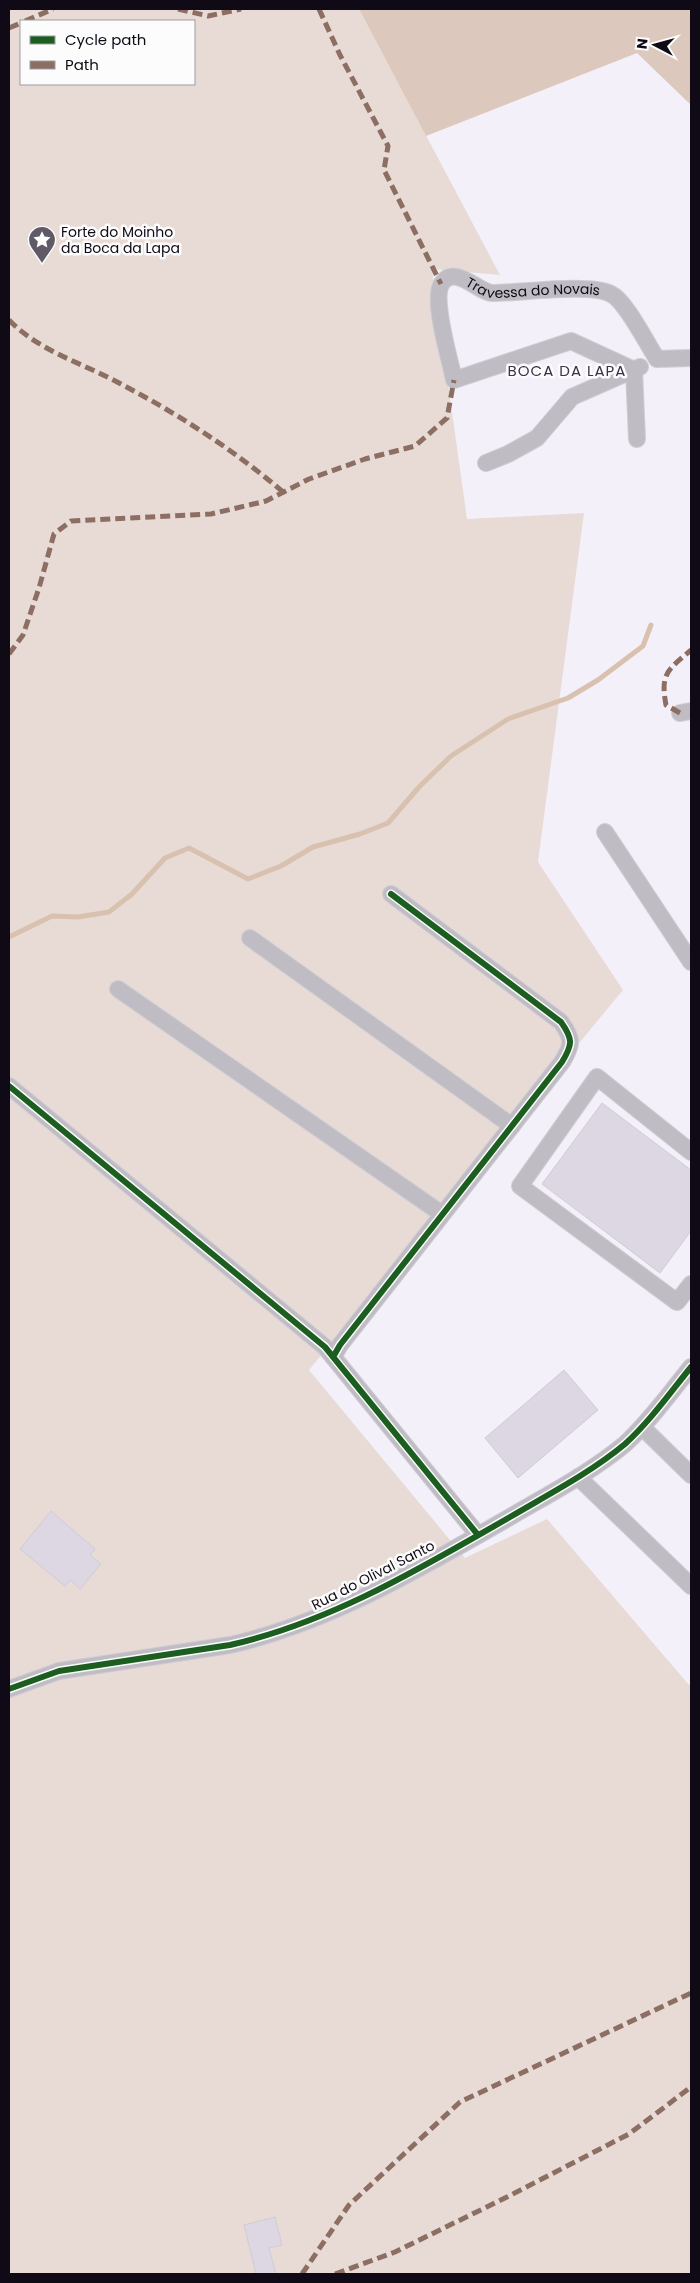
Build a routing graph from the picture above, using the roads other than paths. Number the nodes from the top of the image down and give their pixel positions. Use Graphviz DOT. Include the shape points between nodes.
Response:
graph roads {
  1 [pos="691,358"];
  2 [pos="657,359"];
  3 [pos="634,370"];
  4 [pos="637,439"];
  5 [pos="486,463"];
  6 [pos="605,832"];
  7 [pos="391,894"];
  8 [pos="250,938"];
  9 [pos="691,962"];
  10 [pos="118,989"];
  11 [pos="9,1086"];
  12 [pos="512,1126"];
  13 [pos="691,1152"];
  14 [pos="442,1214"];
  15 [pos="691,1284"];
  16 [pos="333,1357"];
  17 [pos="691,1367"];
  18 [pos="642,1427"];
  19 [pos="691,1475"];
  20 [pos="578,1477"];
  21 [pos="478,1535"];
  22 [pos="691,1586"];
  23 [pos="9,1689"];
  1 -- 2 [label="street"];
  2 -- 3 [label="street"];
  2 -- 3 [label="street, Travessa do Novais" via="622,302 611,293 584,289 491,293 463,278 448,277 441,284 438,300 454,380 571,341"];
  3 -- 4 [label="street"];
  3 -- 5 [label="street" via="572,397 536,438"];
  6 -- 9 [label="street"];
  7 -- 12 [label="street" via="561,1022 570,1034 571,1048"];
  8 -- 12 [label="street"];
  10 -- 14 [label="street"];
  11 -- 16 [label="street"];
  12 -- 14 [label="street"];
  13 -- 15 [label="street" via="597,1076 520,1186 677,1302"];
  14 -- 16 [label="street"];
  16 -- 21 [label="street"];
  17 -- 18 [label="street, Rua do Olival Santo"];
  18 -- 19 [label="street"];
  18 -- 20 [label="street, Rua do Olival Santo"];
  20 -- 21 [label="street, Rua do Olival Santo"];
  20 -- 22 [label="street"];
  21 -- 23 [label="street, Rua do Olival Santo" via="337,1610 276,1634 230,1645 59,1671"];
}
